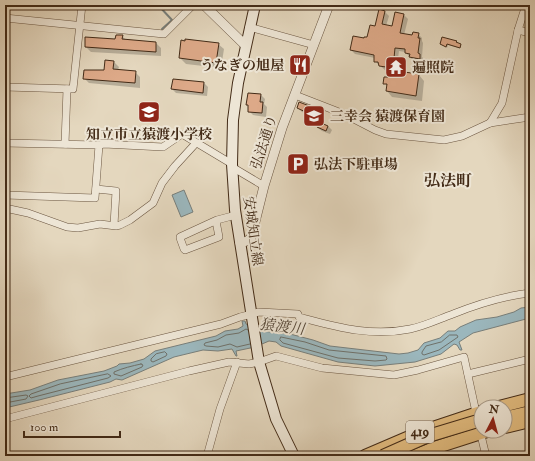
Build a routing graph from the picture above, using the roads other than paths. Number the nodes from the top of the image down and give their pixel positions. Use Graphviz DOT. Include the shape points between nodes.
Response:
graph roads {
  1 [pos="82,5"];
  2 [pos="193,5"];
  3 [pos="204,5"];
  4 [pos="255,5"];
  5 [pos="329,5"];
  6 [pos="526,5"];
  7 [pos="5,18"];
  8 [pos="80,24"];
  9 [pos="249,27"];
  10 [pos="518,30"];
  11 [pos="530,33"];
  12 [pos="245,45"];
  13 [pos="314,45"];
  14 [pos="5,87"];
  15 [pos="67,89"];
  16 [pos="295,95"];
  17 [pos="530,117"];
  18 [pos="490,123"];
  19 [pos="5,143"];
  20 [pos="196,143"];
  21 [pos="65,144"];
  22 [pos="99,145"];
  23 [pos="232,166"];
  24 [pos="264,186"];
  25 [pos="96,190"];
  26 [pos="5,195"];
  27 [pos="5,208"];
  28 [pos="236,216"];
  29 [pos="216,221"];
  30 [pos="114,225"];
  31 [pos="240,243"];
  32 [pos="530,293"];
  33 [pos="252,317"];
  34 [pos="530,359"];
  35 [pos="259,360"];
  36 [pos="237,362"];
  37 [pos="468,374"];
  38 [pos="5,377"];
  39 [pos="475,399"];
  40 [pos="530,399"];
  41 [pos="513,403"];
  42 [pos="530,406"];
  43 [pos="513,411"];
  44 [pos="530,412"];
  45 [pos="513,416"];
  46 [pos="5,419"];
  47 [pos="530,421"];
  48 [pos="473,423"];
  49 [pos="473,424"];
  50 [pos="473,425"];
  51 [pos="513,425"];
  52 [pos="473,426"];
  53 [pos="484,439"];
  54 [pos="208,456"];
  55 [pos="294,456"];
  56 [pos="365,456"];
  57 [pos="383,456"];
  58 [pos="398,456"];
  59 [pos="414,456"];
  60 [pos="486,456"];
  1 -- 8 [label="street"];
  2 -- 8 [label="street" via="164,34"];
  3 -- 12 [label="street"];
  4 -- 9 [label="main road, 安城知立線"];
  5 -- 13 [label="street, 弘法通り"];
  6 -- 10 [label="street"];
  7 -- 8 [label="street"];
  8 -- 15 [label="street" via="73,89"];
  9 -- 12 [label="main road, 安城知立線"];
  9 -- 13 [label="street"];
  10 -- 11 [label="street"];
  10 -- 18 [label="street" via="502,104"];
  12 -- 23 [label="main road, 安城知立線" via="233,120"];
  13 -- 16 [label="street, 弘法通り"];
  14 -- 15 [label="street"];
  15 -- 21 [label="street"];
  16 -- 18 [label="street" via="386,134 444,140 462,136"];
  16 -- 24 [label="street, 弘法通り"];
  17 -- 18 [label="street"];
  19 -- 21 [label="street"];
  20 -- 22 [label="street" via="182,134 163,147"];
  20 -- 23 [label="street"];
  20 -- 30 [label="street" via="162,182 153,203 126,223"];
  21 -- 22 [label="street"];
  22 -- 25 [label="street"];
  23 -- 24 [label="street"];
  23 -- 28 [label="main road, 安城知立線"];
  24 -- 31 [label="street, 弘法通り" via="251,238"];
  25 -- 26 [label="street" via="96,198"];
  25 -- 30 [label="street" via="116,190"];
  27 -- 30 [label="street" via="67,227"];
  28 -- 29 [label="street"];
  28 -- 31 [label="main road, 安城知立線"];
  29 -- 29 [label="street" via="180,237 184,249 219,237"];
  31 -- 33 [label="main road, 安城知立線"];
  32 -- 33 [label="street" via="478,305 410,329 375,333 346,329 299,317 298,314 259,312"];
  33 -- 35 [label="main road, 安城知立線"];
  33 -- 38 [label="street" via="240,317 221,324"];
  34 -- 37 [label="street"];
  35 -- 36 [label="street" via="248,364"];
  35 -- 37 [label="street" via="276,356 322,368 394,375 464,356"];
  35 -- 55 [label="main road, 安城知立線" via="276,419"];
  36 -- 46 [label="street" via="189,371"];
  36 -- 54 [label="street" via="220,410"];
  37 -- 39 [label="street"];
  40 -- 41 [label="highway"];
  42 -- 43 [label="highway"];
  44 -- 45 [label="highway"];
  47 -- 51 [label="highway"];
  48 -- 56 [label="highway, 419" via="420,432"];
  49 -- 57 [label="highway, 419, bridge" via="428,436"];
  50 -- 58 [label="highway, 419"];
  52 -- 59 [label="highway, 419"];
  53 -- 60 [label="street"];
}
